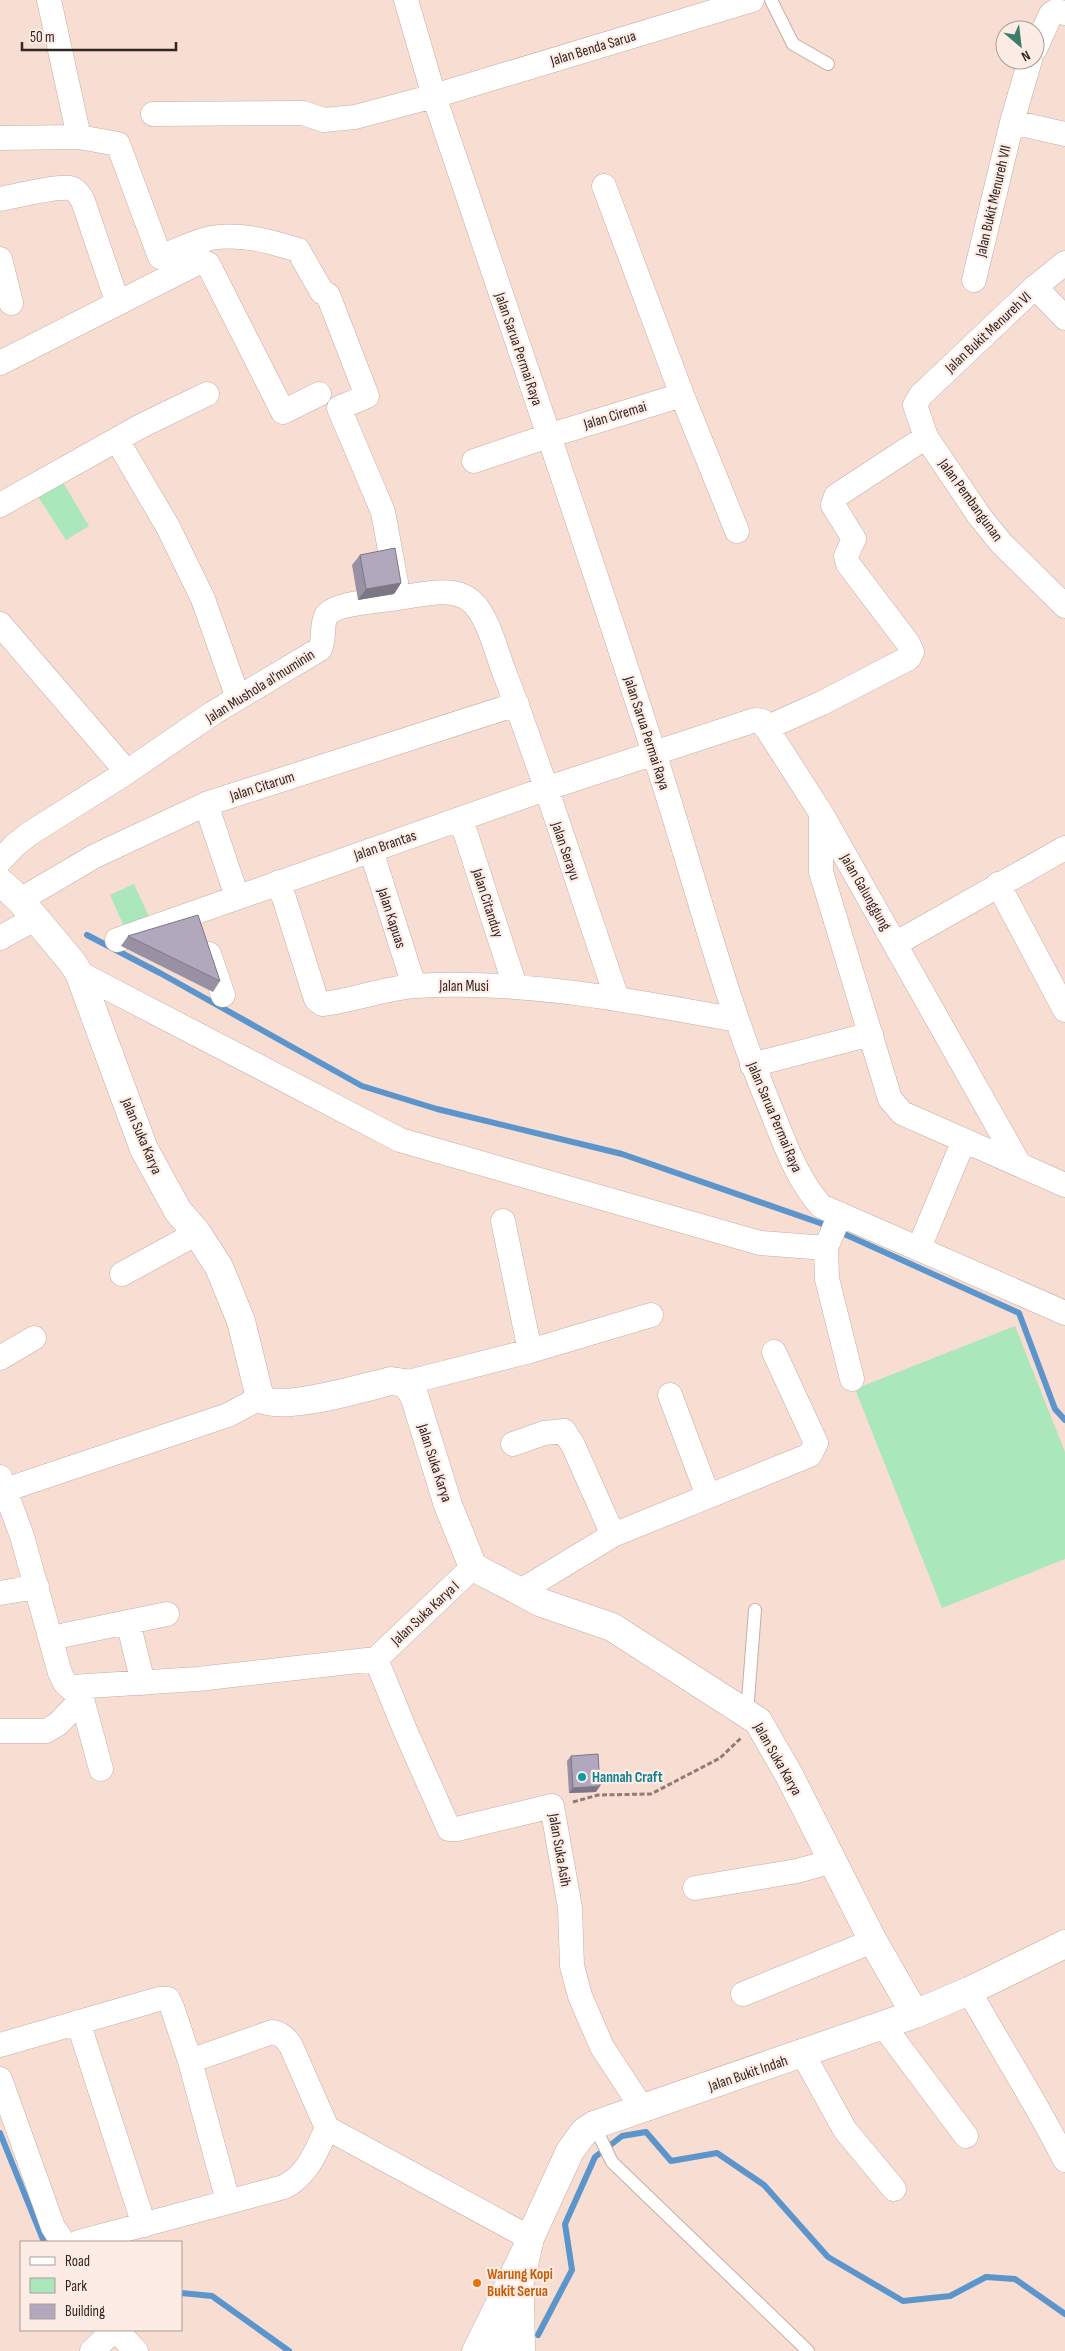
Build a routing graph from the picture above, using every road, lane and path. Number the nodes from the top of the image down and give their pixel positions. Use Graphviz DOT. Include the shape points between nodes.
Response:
graph roads {
  1 [pos="50,0"];
  2 [pos="406,0"];
  3 [pos="752,0"];
  4 [pos="771,0"];
  5 [pos="1065,12"];
  6 [pos="1045,27"];
  7 [pos="828,64"];
  8 [pos="1027,70"];
  9 [pos="434,96"];
  10 [pos="153,114"];
  11 [pos="1012,122"];
  12 [pos="1065,134"];
  13 [pos="79,137"];
  14 [pos="0,138"];
  15 [pos="604,186"];
  16 [pos="0,199"];
  17 [pos="0,260"];
  18 [pos="1065,262"];
  19 [pos="974,280"];
  20 [pos="1035,288"];
  21 [pos="117,302"];
  22 [pos="12,303"];
  23 [pos="1065,318"];
  24 [pos="0,362"];
  25 [pos="207,394"];
  26 [pos="319,394"];
  27 [pos="682,395"];
  28 [pos="915,405"];
  29 [pos="548,436"];
  30 [pos="926,437"];
  31 [pos="117,440"];
  32 [pos="474,462"];
  33 [pos="2,500"];
  34 [pos="737,531"];
  35 [pos="399,598"];
  36 [pos="1065,606"];
  37 [pos="0,624"];
  38 [pos="238,698"];
  39 [pos="516,704"];
  40 [pos="766,728"];
  41 [pos="655,754"];
  42 [pos="127,772"];
  43 [pos="545,789"];
  44 [pos="206,804"];
  45 [pos="821,813"];
  46 [pos="461,819"];
  47 [pos="1065,848"];
  48 [pos="370,850"];
  49 [pos="0,861"];
  50 [pos="0,882"];
  51 [pos="279,882"];
  52 [pos="998,884"];
  53 [pos="237,897"];
  54 [pos="28,909"];
  55 [pos="194,912"];
  56 [pos="0,938"];
  57 [pos="117,940"];
  58 [pos="896,944"];
  59 [pos="79,973"];
  60 [pos="414,986"];
  61 [pos="515,986"];
  62 [pos="223,995"];
  63 [pos="617,998"];
  64 [pos="1065,1010"];
  65 [pos="737,1020"];
  66 [pos="870,1034"];
  67 [pos="752,1065"];
  68 [pos="964,1140"];
  69 [pos="1018,1164"];
  70 [pos="1065,1185"];
  71 [pos="503,1221"];
  72 [pos="833,1230"];
  73 [pos="197,1233"];
  74 [pos="919,1248"];
  75 [pos="122,1274"];
  76 [pos="1065,1313"];
  77 [pos="651,1315"];
  78 [pos="34,1338"];
  79 [pos="530,1351"];
  80 [pos="774,1352"];
  81 [pos="0,1358"];
  82 [pos="852,1379"];
  83 [pos="405,1383"];
  84 [pos="670,1395"];
  85 [pos="260,1398"];
  86 [pos="513,1444"];
  87 [pos="3,1484"];
  88 [pos="708,1496"];
  89 [pos="613,1535"];
  90 [pos="473,1567"];
  91 [pos="37,1587"];
  92 [pos="519,1592"];
  93 [pos="0,1593"];
  94 [pos="755,1610"];
  95 [pos="167,1614"];
  96 [pos="128,1622"];
  97 [pos="65,1635"];
  98 [pos="376,1659"];
  99 [pos="143,1682"];
  100 [pos="77,1693"];
  101 [pos="752,1717"];
  102 [pos="0,1731"];
  103 [pos="101,1768"];
  104 [pos="552,1806"];
  105 [pos="833,1862"];
  106 [pos="695,1888"];
  107 [pos="873,1941"];
  108 [pos="1065,1944"];
  109 [pos="969,1991"];
  110 [pos="742,1994"];
  111 [pos="915,2014"];
  112 [pos="78,2022"];
  113 [pos="883,2025"];
  114 [pos="0,2045"];
  115 [pos="803,2054"];
  116 [pos="190,2061"];
  117 [pos="0,2079"];
  118 [pos="642,2108"];
  119 [pos="327,2128"];
  120 [pos="597,2133"];
  121 [pos="966,2136"];
  122 [pos="1065,2160"];
  123 [pos="894,2189"];
  124 [pos="228,2201"];
  125 [pos="144,2224"];
  126 [pos="530,2238"];
  127 [pos="62,2241"];
  128 [pos="83,2241"];
  129 [pos="519,2286"];
  130 [pos="114,2331"];
  131 [pos="116,2331"];
  132 [pos="92,2351"];
  133 [pos="136,2351"];
  134 [pos="474,2351"];
  135 [pos="497,2351"];
  136 [pos="521,2351"];
  137 [pos="808,2351"];
  1 -- 13 [label="street"];
  2 -- 9 [label="street, Jalan Sarua Permai Raya"];
  3 -- 9 [label="street, Jalan Benda Sarua"];
  4 -- 7 [label="lane" via="793,44"];
  5 -- 6 [label="street" via="1051,14"];
  8 -- 11 [label="street, Jalan Bukit Menureh VII"];
  9 -- 10 [label="street, Jalan Benda Sarua" via="340,119 324,120 303,113"];
  9 -- 29 [label="street, Jalan Sarua Permai Raya"];
  11 -- 12 [label="street"];
  11 -- 19 [label="street, Jalan Bukit Menureh VII"];
  13 -- 14 [label="street"];
  13 -- 35 [label="street" via="118,144 160,257 210,238 239,236 298,250 322,292 328,295 367,396 339,408 383,512"];
  15 -- 27 [label="street"];
  16 -- 21 [label="street" via="71,188 78,193"];
  17 -- 22 [label="street"];
  18 -- 20 [label="street, Jalan Bukit Menureh VI"];
  20 -- 23 [label="street"];
  20 -- 28 [label="street, Jalan Bukit Menureh VI" via="921,395"];
  21 -- 24 [label="street"];
  21 -- 26 [label="street" via="205,261 283,412"];
  25 -- 31 [label="street"];
  27 -- 29 [label="street, Jalan Ciremai"];
  27 -- 34 [label="street"];
  28 -- 30 [label="street, Jalan Pembangunan"];
  29 -- 32 [label="street, Jalan Ciremai"];
  29 -- 41 [label="street, Jalan Sarua Permai Raya"];
  30 -- 36 [label="street, Jalan Pembangunan" via="1002,544"];
  30 -- 40 [label="street" via="836,496 833,505 854,539 846,556 848,564 912,652 908,658 865,681"];
  31 -- 33 [label="street"];
  31 -- 38 [label="street" via="168,527 203,599"];
  35 -- 38 [label="street, Jalan Mushola al'muminin" via="331,610 325,618 324,641 320,649"];
  35 -- 39 [label="street, Jalan Mushola al'muminin" via="453,593 471,601 482,616"];
  37 -- 42 [label="street"];
  38 -- 42 [label="street, Jalan Mushola al'muminin"];
  39 -- 43 [label="street, Jalan Serayu"];
  39 -- 44 [label="street, Jalan Citarum"];
  40 -- 41 [label="street" via="762,721 755,720"];
  40 -- 45 [label="street, Jalan Galunggung"];
  41 -- 43 [label="street, Jalan Brantas"];
  41 -- 65 [label="street, Jalan Sarua Permai Raya"];
  42 -- 49 [label="street, Jalan Mushola al'muminin" via="29,834"];
  43 -- 46 [label="street, Jalan Brantas"];
  43 -- 63 [label="street, Jalan Serayu"];
  44 -- 53 [label="street"];
  44 -- 54 [label="street, Jalan Citarum" via="94,856"];
  45 -- 58 [label="street, Jalan Galunggung"];
  45 -- 66 [label="street" via="821,872"];
  46 -- 48 [label="street, Jalan Brantas"];
  46 -- 61 [label="street, Jalan Citanduy"];
  47 -- 52 [label="street"];
  48 -- 51 [label="street, Jalan Brantas"];
  48 -- 60 [label="street, Jalan Kapuas"];
  50 -- 54 [label="street, Jalan Suka Karya"];
  51 -- 53 [label="street, Jalan Brantas"];
  51 -- 60 [label="street, Jalan Musi" via="316,999 322,1004"];
  52 -- 58 [label="street"];
  52 -- 64 [label="street"];
  53 -- 55 [label="street, Jalan Brantas"];
  54 -- 56 [label="street, Jalan Citarum"];
  54 -- 59 [label="street, Jalan Suka Karya"];
  55 -- 57 [label="street, Jalan Brantas"];
  55 -- 62 [label="street"];
  58 -- 69 [label="street, Jalan Galunggung"];
  59 -- 72 [label="street" via="400,1140 760,1243"];
  59 -- 73 [label="street, Jalan Suka Karya" via="144,1149 178,1211"];
  60 -- 61 [label="street, Jalan Musi"];
  61 -- 63 [label="street, Jalan Musi"];
  63 -- 65 [label="street, Jalan Musi"];
  65 -- 67 [label="street, Jalan Sarua Permai Raya"];
  66 -- 67 [label="street"];
  66 -- 68 [label="street" via="895,1107"];
  67 -- 72 [label="street, Jalan Sarua Permai Raya" via="797,1171"];
  68 -- 69 [label="street"];
  68 -- 74 [label="street"];
  69 -- 70 [label="street"];
  71 -- 79 [label="street"];
  72 -- 74 [label="street, Jalan Sarua Permai Raya"];
  72 -- 82 [label="street" via="827,1280"];
  73 -- 75 [label="street"];
  73 -- 85 [label="street, Jalan Suka Karya" via="219,1267 241,1321"];
  74 -- 76 [label="street, Jalan Sarua Permai Raya"];
  77 -- 79 [label="street"];
  78 -- 81 [label="street"];
  79 -- 83 [label="street"];
  80 -- 88 [label="street" via="816,1443 814,1449 810,1455"];
  83 -- 85 [label="street" via="391,1382 293,1402 268,1402"];
  83 -- 90 [label="street, Jalan Suka Karya" via="414,1395 448,1505"];
  84 -- 88 [label="street"];
  85 -- 87 [label="street" via="228,1415"];
  86 -- 89 [label="street" via="544,1433 564,1431 573,1444"];
  87 -- 91 [label="street"];
  88 -- 89 [label="street"];
  89 -- 92 [label="street"];
  90 -- 92 [label="street, Jalan Suka Karya"];
  90 -- 98 [label="street, Jalan Suka Karya I"];
  91 -- 93 [label="street"];
  91 -- 100 [label="street" via="60,1673 65,1683"];
  92 -- 101 [label="street, Jalan Suka Karya" via="612,1627"];
  94 -- 101 [label="lane"];
  95 -- 96 [label="street"];
  96 -- 97 [label="street"];
  96 -- 99 [label="street"];
  98 -- 99 [label="street"];
  98 -- 104 [label="street, Jalan Suka Asih" via="449,1829"];
  99 -- 100 [label="street"];
  100 -- 102 [label="street" via="58,1724 46,1731"];
  100 -- 103 [label="street"];
  101 -- 104 [label="path" via="720,1758 650,1794 592,1796"];
  101 -- 105 [label="street, Jalan Suka Karya" via="789,1775"];
  104 -- 118 [label="street, Jalan Suka Asih" via="570,1908 572,1966 580,1996 602,2048"];
  105 -- 106 [label="street"];
  105 -- 107 [label="street, Jalan Suka Karya"];
  107 -- 110 [label="street"];
  107 -- 111 [label="street, Jalan Suka Karya"];
  108 -- 109 [label="street, Jalan Bukit Indah"];
  109 -- 111 [label="street, Jalan Bukit Indah"];
  109 -- 122 [label="street"];
  111 -- 113 [label="street, Jalan Bukit Indah"];
  112 -- 114 [label="street"];
  112 -- 116 [label="street" via="168,1999"];
  112 -- 125 [label="street"];
  113 -- 115 [label="street, Jalan Bukit Indah"];
  113 -- 121 [label="street"];
  115 -- 118 [label="street, Jalan Bukit Indah"];
  115 -- 123 [label="street" via="845,2130"];
  116 -- 119 [label="street" via="272,2032 278,2033 288,2040"];
  116 -- 124 [label="street"];
  117 -- 127 [label="street" via="53,2227"];
  118 -- 120 [label="street, Jalan Bukit Indah"];
  119 -- 124 [label="street" via="310,2164 290,2184"];
  119 -- 126 [label="street"];
  120 -- 126 [label="street, Jalan Bukit Indah" via="584,2132 570,2151"];
  120 -- 137 [label="lane" via="612,2162"];
  124 -- 125 [label="street"];
  125 -- 128 [label="street"];
  126 -- 129 [label="street, Jalan Bukit Indah"];
  126 -- 134 [label="street"];
  129 -- 135 [label="street, Jalan Bukit Indah"];
  129 -- 136 [label="street, Jalan Bukit Indah"];
  130 -- 132 [label="street"];
  131 -- 133 [label="street"];
}
